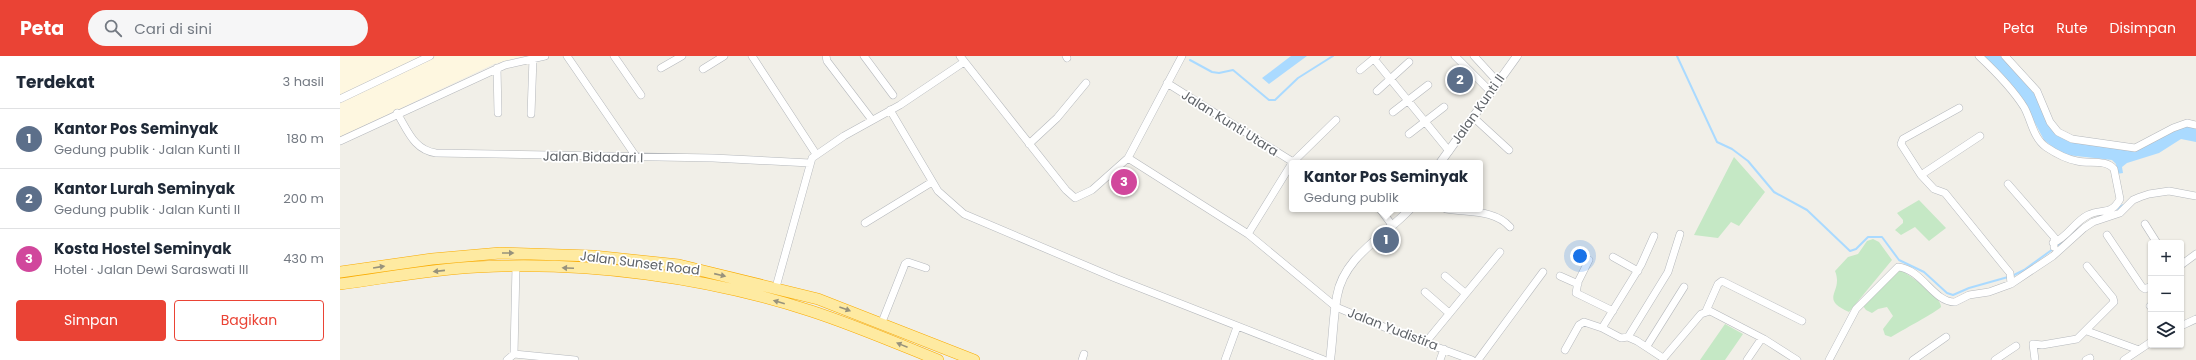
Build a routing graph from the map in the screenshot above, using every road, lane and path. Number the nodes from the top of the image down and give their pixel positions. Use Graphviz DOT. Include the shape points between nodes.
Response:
graph roads {
  1 [pos="430,56"];
  2 [pos="545,56"];
  3 [pos="567,56"];
  4 [pos="614,56"];
  5 [pos="682,56"];
  6 [pos="724,56"];
  7 [pos="752,56"];
  8 [pos="826,56"];
  9 [pos="864,56"];
  10 [pos="960,56"];
  11 [pos="1182,56"];
  12 [pos="1455,56"];
  13 [pos="1474,56"];
  14 [pos="1517,56"];
  15 [pos="1979,56"];
  16 [pos="2005,56"];
  17 [pos="533,58"];
  18 [pos="1375,58"];
  19 [pos="964,62"];
  20 [pos="1409,62"];
  21 [pos="497,68"];
  22 [pos="661,68"];
  23 [pos="703,69"];
  24 [pos="1360,70"];
  25 [pos="1391,80"];
  26 [pos="1497,81"];
  27 [pos="1086,83"];
  28 [pos="1167,83"];
  29 [pos="1428,84"];
  30 [pos="1377,91"];
  31 [pos="1490,91"];
  32 [pos="641,95"];
  33 [pos="893,95"];
  34 [pos="340,99"];
  35 [pos="1408,100"];
  36 [pos="1444,108"];
  37 [pos="1959,108"];
  38 [pos="890,110"];
  39 [pos="1393,112"];
  40 [pos="397,113"];
  41 [pos="498,114"];
  42 [pos="530,114"];
  43 [pos="1473,117"];
  44 [pos="872,120"];
  45 [pos="1336,120"];
  46 [pos="1425,121"];
  47 [pos="2196,125"];
  48 [pos="1409,134"];
  49 [pos="1980,136"];
  50 [pos="340,141"];
  51 [pos="1029,144"];
  52 [pos="1509,150"];
  53 [pos="1449,151"];
  54 [pos="816,154"];
  55 [pos="637,158"];
  56 [pos="1128,158"];
  57 [pos="1295,160"];
  58 [pos="1442,160"];
  59 [pos="1289,161"];
  60 [pos="810,163"];
  61 [pos="1289,168"];
  62 [pos="1921,175"];
  63 [pos="932,182"];
  64 [pos="2008,184"];
  65 [pos="2196,196"];
  66 [pos="1382,212"];
  67 [pos="1407,212"];
  68 [pos="1470,212"];
  69 [pos="865,223"];
  70 [pos="2145,224"];
  71 [pos="1392,225"];
  72 [pos="1510,227"];
  73 [pos="1248,234"];
  74 [pos="1680,234"];
  75 [pos="2107,235"];
  76 [pos="1654,236"];
  77 [pos="2155,240"];
  78 [pos="2054,249"];
  79 [pos="1500,252"];
  80 [pos="2196,254"];
  81 [pos="1613,257"];
  82 [pos="1589,260"];
  83 [pos="2184,263"];
  84 [pos="516,266"];
  85 [pos="2087,266"];
  86 [pos="926,268"];
  87 [pos="1638,271"];
  88 [pos="340,272"];
  89 [pos="1543,272"];
  90 [pos="1445,276"];
  91 [pos="1560,276"];
  92 [pos="2010,278"];
  93 [pos="340,284"];
  94 [pos="1578,284"];
  95 [pos="776,287"];
  96 [pos="1684,288"];
  97 [pos="2148,288"];
  98 [pos="1425,292"];
  99 [pos="1465,293"];
  100 [pos="1336,307"];
  101 [pos="1613,311"];
  102 [pos="1706,311"];
  103 [pos="1449,313"];
  104 [pos="2196,318"];
  105 [pos="1802,321"];
  106 [pos="882,322"];
  107 [pos="2184,324"];
  108 [pos="1237,327"];
  109 [pos="1602,328"];
  110 [pos="2087,331"];
  111 [pos="1628,337"];
  112 [pos="1946,337"];
  113 [pos="1762,338"];
  114 [pos="1426,342"];
  115 [pos="2148,344"];
  116 [pos="1647,346"];
  117 [pos="2016,346"];
  118 [pos="1444,349"];
  119 [pos="1565,350"];
  120 [pos="2139,350"];
  121 [pos="514,354"];
  122 [pos="1788,357"];
  123 [pos="1662,359"];
  124 [pos="507,360"];
  125 [pos="575,360"];
  126 [pos="938,360"];
  127 [pos="974,360"];
  128 [pos="1225,360"];
  129 [pos="1324,360"];
  130 [pos="1330,360"];
  131 [pos="1440,360"];
  132 [pos="1472,360"];
  133 [pos="1478,360"];
  134 [pos="1747,360"];
  135 [pos="1797,360"];
  136 [pos="1829,360"];
  137 [pos="1913,360"];
  138 [pos="1995,360"];
  139 [pos="2033,360"];
  140 [pos="2124,360"];
  1 -- 34 [label="street"];
  2 -- 17 [label="street"];
  3 -- 55 [label="street"];
  4 -- 32 [label="street"];
  5 -- 22 [label="street"];
  6 -- 23 [label="street"];
  7 -- 54 [label="street"];
  8 -- 44 [label="street" via="827,62"];
  9 -- 33 [label="street"];
  10 -- 19 [label="street"];
  11 -- 28 [label="street"];
  12 -- 31 [label="street"];
  13 -- 26 [label="street"];
  14 -- 26 [label="street, Jalan Kunti II"];
  15 -- 78 [label="street" via="2016,96 2044,146 2074,161 2103,163 2114,169 2120,199 2116,207 2089,214 2077,222"];
  16 -- 47 [label="street" via="2037,91 2050,122 2058,132 2072,140 2135,148 2173,128 2187,123"];
  17 -- 21 [label="street" via="511,62"];
  17 -- 42 [label="street"];
  18 -- 24 [label="street"];
  18 -- 25 [label="street"];
  19 -- 38 [label="street"];
  19 -- 51 [label="street"];
  20 -- 25 [label="street"];
  21 -- 40 [label="street"];
  21 -- 41 [label="street"];
  25 -- 30 [label="street"];
  25 -- 35 [label="street"];
  26 -- 31 [label="street, Jalan Kunti II"];
  27 -- 51 [label="street" via="1057,118"];
  28 -- 56 [label="street"];
  28 -- 59 [label="street, Jalan Kunti Utara"];
  29 -- 35 [label="street"];
  31 -- 43 [label="street, Jalan Kunti II"];
  35 -- 39 [label="street"];
  35 -- 46 [label="street"];
  36 -- 46 [label="street"];
  37 -- 62 [label="street" via="1902,139 1901,144"];
  38 -- 44 [label="street"];
  38 -- 63 [label="street"];
  40 -- 50 [label="street"];
  40 -- 55 [label="street, Jalan Bidadari I" via="416,144 425,152"];
  43 -- 52 [label="street"];
  43 -- 53 [label="street, Jalan Kunti II"];
  44 -- 54 [label="street"];
  45 -- 57 [label="street, Jalan Kunti Utara"];
  46 -- 48 [label="street"];
  46 -- 53 [label="street"];
  49 -- 62 [label="street"];
  51 -- 56 [label="street" via="1070,195 1076,198 1087,194"];
  53 -- 58 [label="street, Jalan Kunti II"];
  54 -- 60 [label="street"];
  55 -- 60 [label="street, Jalan Bidadari I" via="713,158"];
  56 -- 73 [label="street, Jalan Yudistira"];
  60 -- 95 [label="street"];
  61 -- 73 [label="street, Jalan Kunti Utara"];
  62 -- 92 [label="street" via="1934,189 1945,193"];
  63 -- 69 [label="street"];
  63 -- 108 [label="street" via="945,199 964,214"];
  64 -- 78 [label="street" via="2054,237"];
  65 -- 78 [label="street" via="2169,191 2140,197 2133,200 2120,213 2093,222"];
  66 -- 71 [label="street"];
  67 -- 71 [label="street"];
  68 -- 72 [label="street" via="1494,215"];
  70 -- 77 [label="street"];
  71 -- 100 [label="street" via="1375,239 1349,269 1339,290"];
  73 -- 100 [label="street, Jalan Yudistira"];
  74 -- 111 [label="street" via="1668,272"];
  75 -- 97 [label="street" via="2142,287"];
  76 -- 87 [label="street"];
  78 -- 92 [label="street"];
  79 -- 99 [label="street"];
  80 -- 83 [label="street"];
  81 -- 87 [label="street"];
  82 -- 94 [label="street"];
  84 -- 93 [label="highway, Jalan Sunset Road, one-way" via="438,271"];
  84 -- 121 [label="street"];
  126 -- 84 [label="highway, Jalan Sunset Road, one-way" via="811,311 721,287 654,275"];
  85 -- 110 [label="street" via="2114,300"];
  86 -- 106 [label="street" via="908,262 905,264"];
  87 -- 101 [label="street"];
  88 -- 95 [label="highway, Jalan Sunset Road, one-way" via="464,255 533,253 679,265"];
  89 -- 133 [label="street"];
  90 -- 99 [label="street"];
  91 -- 94 [label="street"];
  92 -- 136 [label="street" via="1989,292 1969,295 1960,301 1951,302 1944,300 1912,271 1898,267 1856,309"];
  94 -- 101 [label="street" via="1576,293"];
  95 -- 106 [label="highway, Jalan Sunset Road, one-way" via="818,298"];
  96 -- 116 [label="street"];
  98 -- 103 [label="street"];
  99 -- 103 [label="street"];
  100 -- 114 [label="street, Jalan Yudistira"];
  100 -- 130 [label="street"];
  101 -- 109 [label="street"];
  102 -- 105 [label="street" via="1718,284 1722,281"];
  102 -- 113 [label="street" via="1713,312"];
  102 -- 123 [label="street" via="1693,322"];
  103 -- 114 [label="street"];
  104 -- 107 [label="street"];
  106 -- 127 [label="highway, Jalan Sunset Road"];
  108 -- 128 [label="street"];
  108 -- 129 [label="street"];
  109 -- 111 [label="street" via="1621,338"];
  109 -- 119 [label="street" via="1582,322"];
  110 -- 120 [label="street"];
  110 -- 139 [label="street" via="2077,340 2034,344"];
  111 -- 116 [label="street"];
  112 -- 137 [label="street"];
  113 -- 122 [label="street"];
  113 -- 134 [label="street"];
  114 -- 118 [label="street, Jalan Yudistira"];
  115 -- 120 [label="street"];
  116 -- 123 [label="street"];
  117 -- 138 [label="street"];
  118 -- 131 [label="street"];
  118 -- 132 [label="street, Jalan Yudistira"];
  120 -- 140 [label="street"];
  121 -- 124 [label="street"];
  121 -- 125 [label="street"];
  122 -- 135 [label="street"];
}
